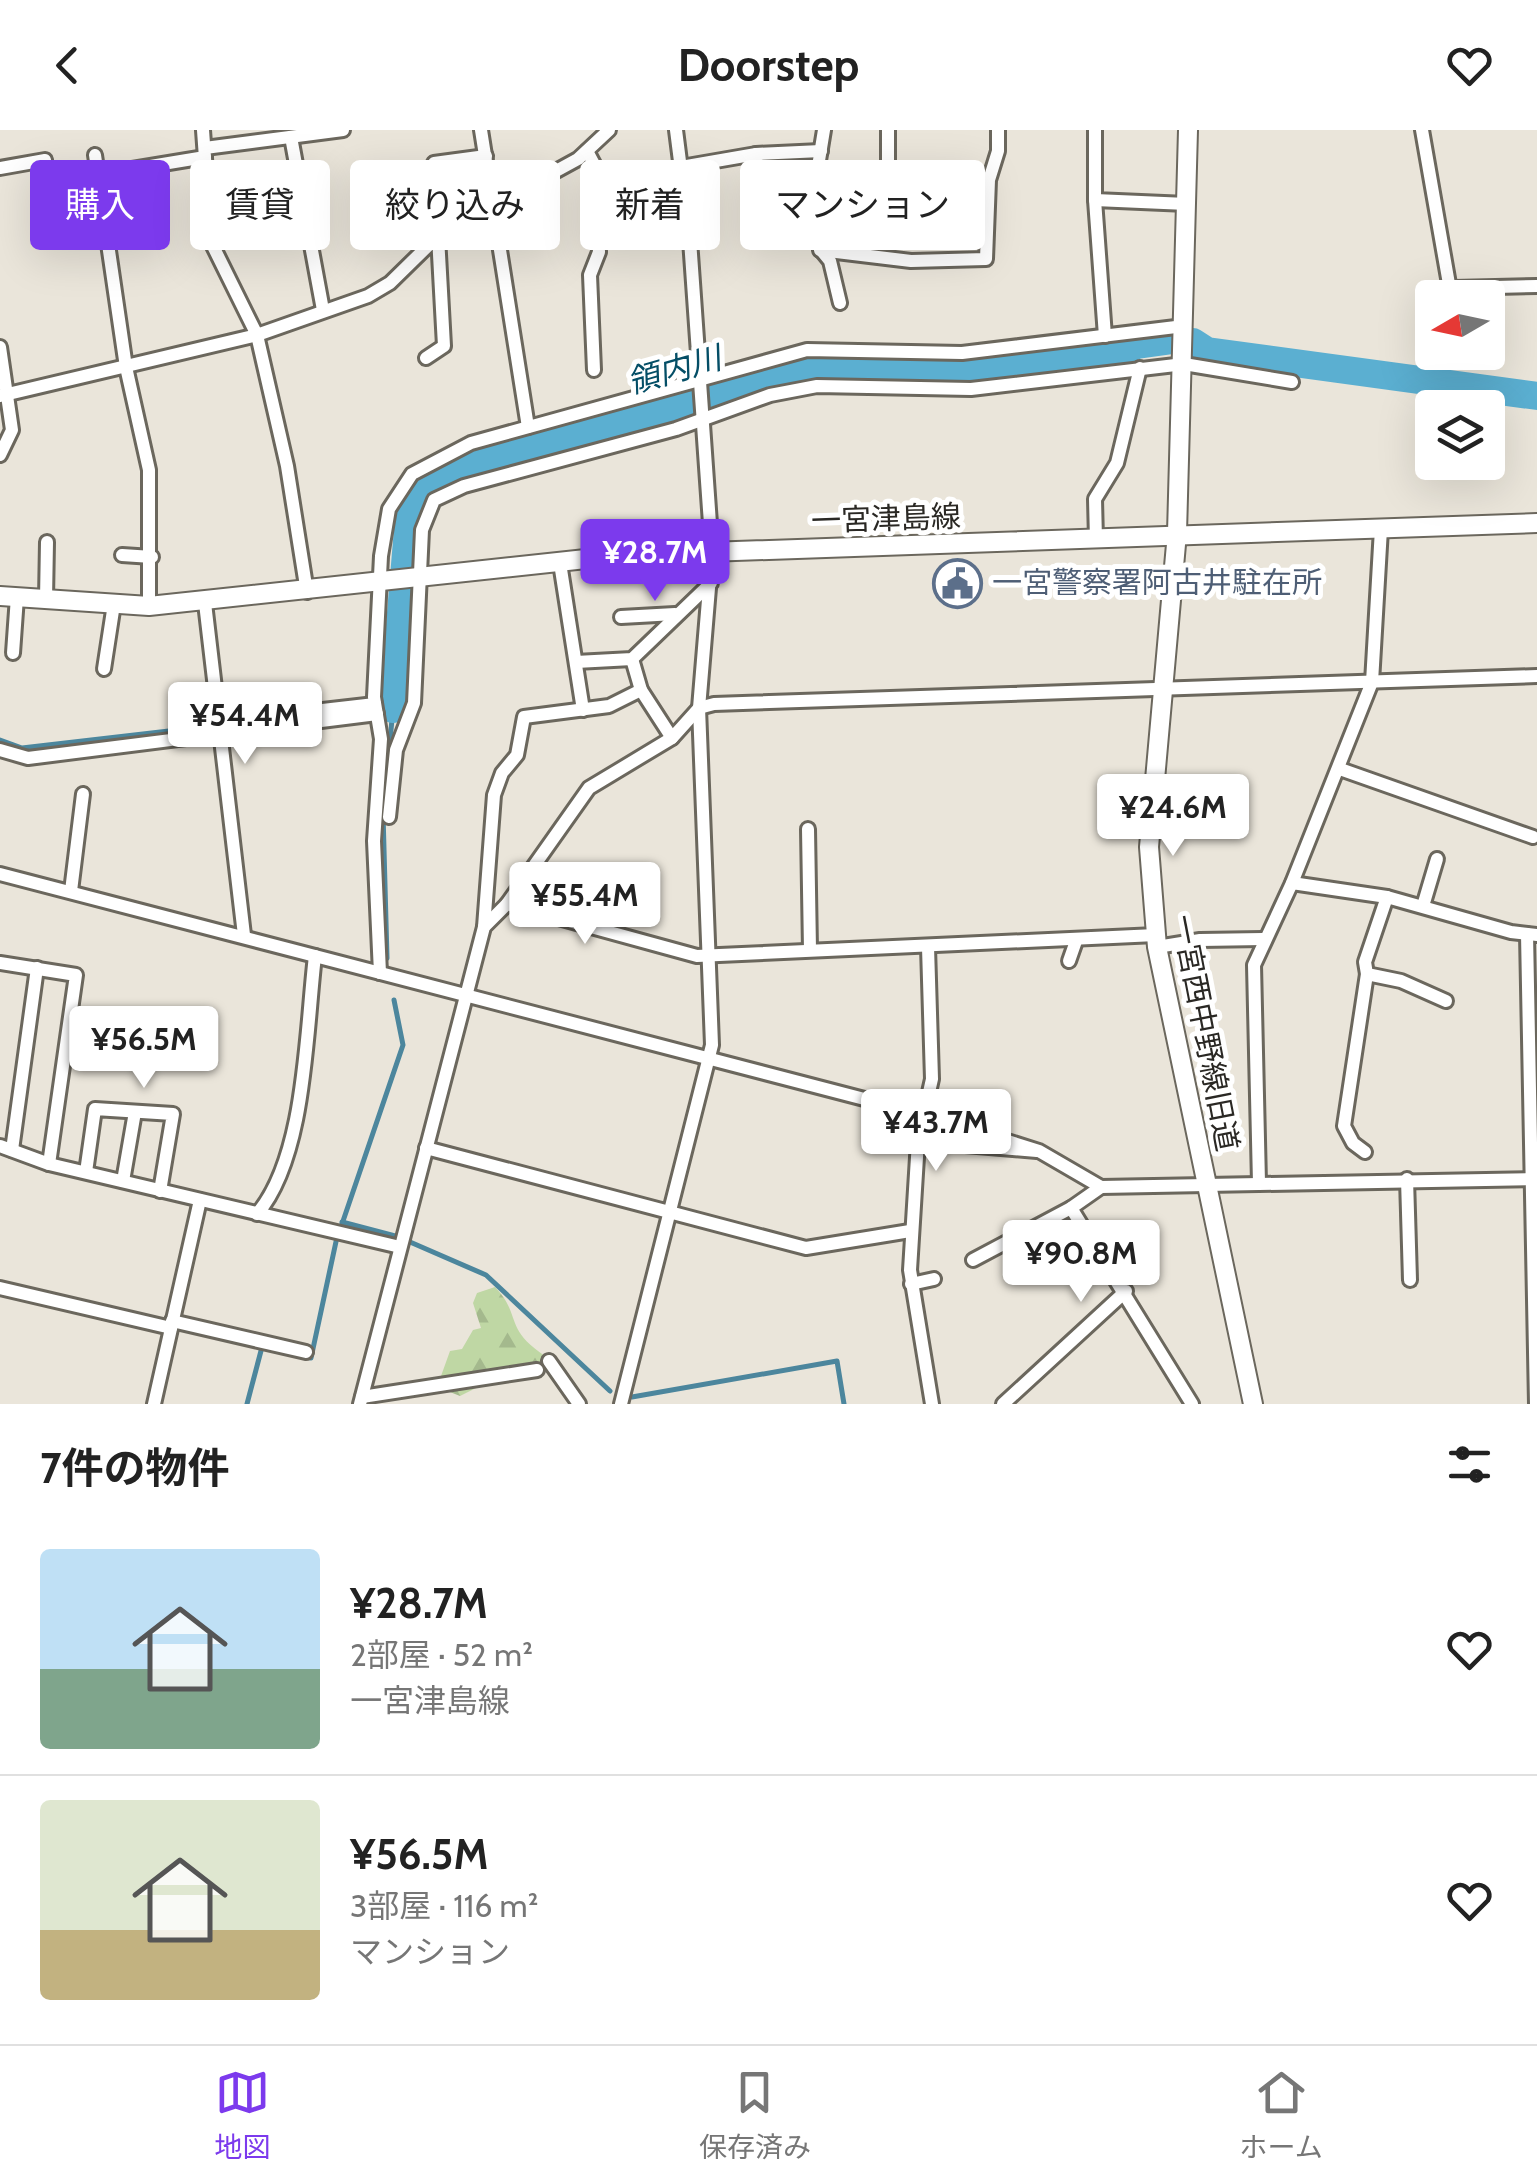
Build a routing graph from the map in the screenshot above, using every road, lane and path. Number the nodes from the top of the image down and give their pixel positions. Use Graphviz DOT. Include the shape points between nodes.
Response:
graph roads {
  1 [pos="203,130"];
  2 [pos="343,130"];
  3 [pos="481,130"];
  4 [pos="609,130"];
  5 [pos="676,130"];
  6 [pos="824,130"];
  7 [pos="888,130"];
  8 [pos="998,130"];
  9 [pos="1096,130"];
  10 [pos="1188,130"];
  11 [pos="1422,130"];
  12 [pos="291,137"];
  13 [pos="587,151"];
  14 [pos="821,152"];
  15 [pos="205,153"];
  16 [pos="756,154"];
  17 [pos="94,155"];
  18 [pos="486,156"];
  19 [pos="94,160"];
  20 [pos="170,160"];
  21 [pos="456,160"];
  22 [pos="487,160"];
  23 [pos="592,160"];
  24 [pos="680,160"];
  25 [pos="720,160"];
  26 [pos="756,160"];
  27 [pos="820,160"];
  28 [pos="888,160"];
  29 [pos="30,163"];
  30 [pos="560,166"];
  31 [pos="0,168"];
  32 [pos="1095,200"];
  33 [pos="1187,204"];
  34 [pos="108,250"];
  35 [pos="423,250"];
  36 [pos="440,250"];
  37 [pos="501,250"];
  38 [pos="599,250"];
  39 [pos="691,250"];
  40 [pos="820,250"];
  41 [pos="1537,286"];
  42 [pos="840,303"];
  43 [pos="323,310"];
  44 [pos="1184,326"];
  45 [pos="257,335"];
  46 [pos="1105,336"];
  47 [pos="0,347"];
  48 [pos="426,358"];
  49 [pos="1184,364"];
  50 [pos="126,367"];
  51 [pos="1140,368"];
  52 [pos="594,370"];
  53 [pos="702,379"];
  54 [pos="1292,382"];
  55 [pos="5,396"];
  56 [pos="704,418"];
  57 [pos="528,427"];
  58 [pos="0,455"];
  59 [pos="1537,523"];
  60 [pos="1382,529"];
  61 [pos="1176,534"];
  62 [pos="1096,540"];
  63 [pos="48,542"];
  64 [pos="712,552"];
  65 [pos="122,555"];
  66 [pos="152,556"];
  67 [pos="560,563"];
  68 [pos="420,579"];
  69 [pos="380,583"];
  70 [pos="710,583"];
  71 [pos="307,592"];
  72 [pos="8,597"];
  73 [pos="46,599"];
  74 [pos="205,603"];
  75 [pos="114,604"];
  76 [pos="150,606"];
  77 [pos="675,614"];
  78 [pos="621,617"];
  79 [pos="13,654"];
  80 [pos="632,659"];
  81 [pos="576,662"];
  82 [pos="104,668"];
  83 [pos="1537,676"];
  84 [pos="1372,682"];
  85 [pos="1162,688"];
  86 [pos="642,690"];
  87 [pos="700,708"];
  88 [pos="376,709"];
  89 [pos="584,710"];
  90 [pos="219,728"];
  91 [pos="672,738"];
  92 [pos="0,750"];
  93 [pos="1340,769"];
  94 [pos="84,794"];
  95 [pos="389,816"];
  96 [pos="808,830"];
  97 [pos="1533,837"];
  98 [pos="1437,858"];
  99 [pos="0,874"];
  100 [pos="1292,883"];
  101 [pos="71,891"];
  102 [pos="1387,896"];
  103 [pos="507,904"];
  104 [pos="1423,906"];
  105 [pos="484,926"];
  106 [pos="1532,935"];
  107 [pos="244,936"];
  108 [pos="1264,939"];
  109 [pos="1076,941"];
  110 [pos="1156,941"];
  111 [pos="928,947"];
  112 [pos="810,950"];
  113 [pos="711,954"];
  114 [pos="315,956"];
  115 [pos="1068,961"];
  116 [pos="0,962"];
  117 [pos="38,968"];
  118 [pos="380,974"];
  119 [pos="1367,974"];
  120 [pos="467,996"];
  121 [pos="1446,1002"];
  122 [pos="711,1058"];
  123 [pos="135,1112"];
  124 [pos="922,1114"];
  125 [pos="918,1141"];
  126 [pos="6,1148"];
  127 [pos="426,1148"];
  128 [pos="1039,1151"];
  129 [pos="1365,1152"];
  130 [pos="48,1164"];
  131 [pos="86,1172"];
  132 [pos="1407,1179"];
  133 [pos="1534,1179"];
  134 [pos="123,1182"];
  135 [pos="1207,1182"];
  136 [pos="1259,1183"];
  137 [pos="1102,1186"];
  138 [pos="160,1191"];
  139 [pos="200,1200"];
  140 [pos="1072,1208"];
  141 [pos="671,1212"];
  142 [pos="257,1214"];
  143 [pos="910,1231"];
  144 [pos="400,1247"];
  145 [pos="973,1260"];
  146 [pos="934,1280"];
  147 [pos="1410,1280"];
  148 [pos="911,1284"];
  149 [pos="0,1288"];
  150 [pos="1126,1291"];
  151 [pos="172,1324"];
  152 [pos="306,1352"];
  153 [pos="549,1361"];
  154 [pos="537,1370"];
  155 [pos="361,1401"];
  156 [pos="154,1404"];
  157 [pos="579,1404"];
  158 [pos="621,1404"];
  159 [pos="932,1404"];
  160 [pos="1003,1404"];
  161 [pos="1192,1404"];
  162 [pos="1253,1404"];
  163 [pos="1536,1404"];
  1 -- 15 [label="street"];
  2 -- 12 [label="street"];
  3 -- 18 [label="street"];
  4 -- 13 [label="street"];
  5 -- 24 [label="street"];
  6 -- 14 [label="street"];
  7 -- 28 [label="street"];
  8 -- 40 [label="street" via="986,259 911,260"];
  9 -- 32 [label="street"];
  10 -- 33 [label="main road, 一宮西中野線旧道"];
  11 -- 41 [label="street" via="1448,284"];
  12 -- 15 [label="street"];
  12 -- 43 [label="street"];
  13 -- 23 [label="street"];
  13 -- 30 [label="street"];
  14 -- 16 [label="street"];
  14 -- 27 [label="street"];
  15 -- 20 [label="street"];
  15 -- 45 [label="street" via="216,258"];
  16 -- 25 [label="street"];
  16 -- 26 [label="street"];
  17 -- 19 [label="street"];
  18 -- 21 [label="street"];
  18 -- 22 [label="street"];
  29 -- 31 [label="street"];
  32 -- 33 [label="street"];
  32 -- 46 [label="street"];
  33 -- 44 [label="main road, 一宮西中野線旧道"];
  34 -- 50 [label="street"];
  35 -- 43 [label="street" via="390,283"];
  36 -- 48 [label="street" via="444,346"];
  37 -- 57 [label="street"];
  38 -- 52 [label="street" via="590,275"];
  39 -- 53 [label="street"];
  40 -- 42 [label="street" via="830,261"];
  43 -- 45 [label="street"];
  44 -- 46 [label="street"];
  44 -- 49 [label="main road, 一宮西中野線旧道"];
  45 -- 50 [label="street"];
  45 -- 71 [label="street"];
  46 -- 53 [label="street" via="962,353 807,350"];
  47 -- 55 [label="street"];
  49 -- 51 [label="street"];
  49 -- 54 [label="street"];
  49 -- 61 [label="main road, 一宮西中野線旧道"];
  50 -- 55 [label="street"];
  50 -- 66 [label="street" via="148,470"];
  51 -- 56 [label="street" via="972,389 817,386"];
  51 -- 62 [label="street" via="1117,462 1095,499"];
  53 -- 56 [label="street"];
  53 -- 57 [label="street"];
  55 -- 58 [label="street" via="12,430"];
  56 -- 64 [label="street"];
  56 -- 68 [label="street" via="434,500 422,530"];
  57 -- 69 [label="street" via="447,452 412,474 389,508"];
  59 -- 60 [label="main road, 一宮津島線"];
  60 -- 61 [label="main road, 一宮津島線"];
  60 -- 84 [label="street"];
  61 -- 62 [label="main road, 一宮津島線"];
  61 -- 85 [label="main road, 一宮西中野線旧道"];
  62 -- 64 [label="main road, 一宮津島線"];
  63 -- 73 [label="street"];
  64 -- 67 [label="main road, 一宮津島線"];
  64 -- 70 [label="street"];
  65 -- 66 [label="street"];
  66 -- 76 [label="street"];
  67 -- 68 [label="main road, 一宮津島線"];
  67 -- 81 [label="street"];
  68 -- 69 [label="main road, 一宮津島線"];
  68 -- 95 [label="street" via="414,703 396,750"];
  69 -- 71 [label="main road, 一宮津島線"];
  69 -- 88 [label="street"];
  70 -- 77 [label="street"];
  70 -- 87 [label="street"];
  71 -- 74 [label="main road, 一宮津島線"];
  72 -- 73 [label="main road, 一宮津島線"];
  72 -- 79 [label="street"];
  73 -- 75 [label="main road, 一宮津島線"];
  74 -- 76 [label="main road, 一宮津島線"];
  74 -- 90 [label="street"];
  75 -- 76 [label="main road, 一宮津島線"];
  75 -- 82 [label="street"];
  77 -- 78 [label="street"];
  77 -- 80 [label="street"];
  80 -- 81 [label="street"];
  80 -- 86 [label="street"];
  81 -- 89 [label="street"];
  83 -- 84 [label="street"];
  84 -- 85 [label="street"];
  84 -- 93 [label="street"];
  85 -- 87 [label="street"];
  85 -- 110 [label="main road, 一宮西中野線旧道" via="1149,847"];
  86 -- 89 [label="street"];
  86 -- 91 [label="street"];
  87 -- 91 [label="street"];
  87 -- 113 [label="street"];
  88 -- 90 [label="street"];
  88 -- 118 [label="street"];
  89 -- 105 [label="street" via="524,717 517,756 494,795"];
  90 -- 92 [label="street" via="28,758"];
  90 -- 107 [label="street"];
  91 -- 103 [label="street" via="589,788"];
  93 -- 97 [label="street"];
  93 -- 100 [label="street"];
  94 -- 101 [label="street"];
  96 -- 112 [label="street"];
  98 -- 104 [label="street"];
  99 -- 101 [label="street"];
  100 -- 102 [label="street"];
  100 -- 108 [label="street"];
  101 -- 107 [label="street"];
  102 -- 104 [label="street"];
  102 -- 119 [label="street"];
  103 -- 105 [label="street"];
  103 -- 113 [label="street" via="696,956"];
  104 -- 106 [label="street"];
  105 -- 120 [label="street"];
  106 -- 133 [label="street"];
  107 -- 114 [label="street"];
  108 -- 110 [label="street"];
  108 -- 136 [label="street" via="1254,965"];
  109 -- 110 [label="street"];
  109 -- 111 [label="street"];
  109 -- 115 [label="street"];
  110 -- 135 [label="main road, 一宮西中野線旧道"];
  111 -- 112 [label="street"];
  111 -- 124 [label="street" via="932,1079"];
  112 -- 113 [label="street"];
  113 -- 122 [label="street"];
  114 -- 118 [label="street"];
  114 -- 142 [label="street" via="292,1144 283,1175"];
  116 -- 117 [label="street"];
  117 -- 126 [label="street"];
  117 -- 130 [label="street" via="76,975"];
  118 -- 120 [label="street"];
  119 -- 121 [label="street"];
  119 -- 129 [label="street" via="1344,1126"];
  120 -- 122 [label="street"];
  120 -- 127 [label="street"];
  122 -- 124 [label="street"];
  122 -- 141 [label="street"];
  123 -- 131 [label="street" via="95,1109"];
  123 -- 134 [label="street"];
  123 -- 138 [label="street" via="173,1114"];
  124 -- 125 [label="street"];
  124 -- 128 [label="street"];
  125 -- 128 [label="street"];
  125 -- 143 [label="street"];
  126 -- 130 [label="street"];
  127 -- 141 [label="street"];
  127 -- 144 [label="street"];
  128 -- 137 [label="street"];
  130 -- 131 [label="street"];
  131 -- 134 [label="street"];
  132 -- 133 [label="street"];
  132 -- 136 [label="street"];
  132 -- 147 [label="street"];
  133 -- 163 [label="street"];
  134 -- 138 [label="street"];
  135 -- 136 [label="street"];
  135 -- 137 [label="street"];
  135 -- 162 [label="main road, 一宮西中野線旧道"];
  137 -- 140 [label="street"];
  138 -- 139 [label="street"];
  139 -- 142 [label="street"];
  139 -- 151 [label="street"];
  140 -- 145 [label="street"];
  140 -- 150 [label="street"];
  141 -- 143 [label="street" via="806,1248"];
  141 -- 158 [label="street"];
  142 -- 144 [label="street"];
  143 -- 148 [label="street"];
  144 -- 155 [label="street"];
  146 -- 148 [label="street"];
  148 -- 159 [label="street"];
  149 -- 151 [label="street"];
  150 -- 160 [label="street"];
  150 -- 161 [label="street"];
  151 -- 152 [label="street"];
  151 -- 156 [label="street"];
  153 -- 157 [label="street"];
  154 -- 155 [label="street"];
}
